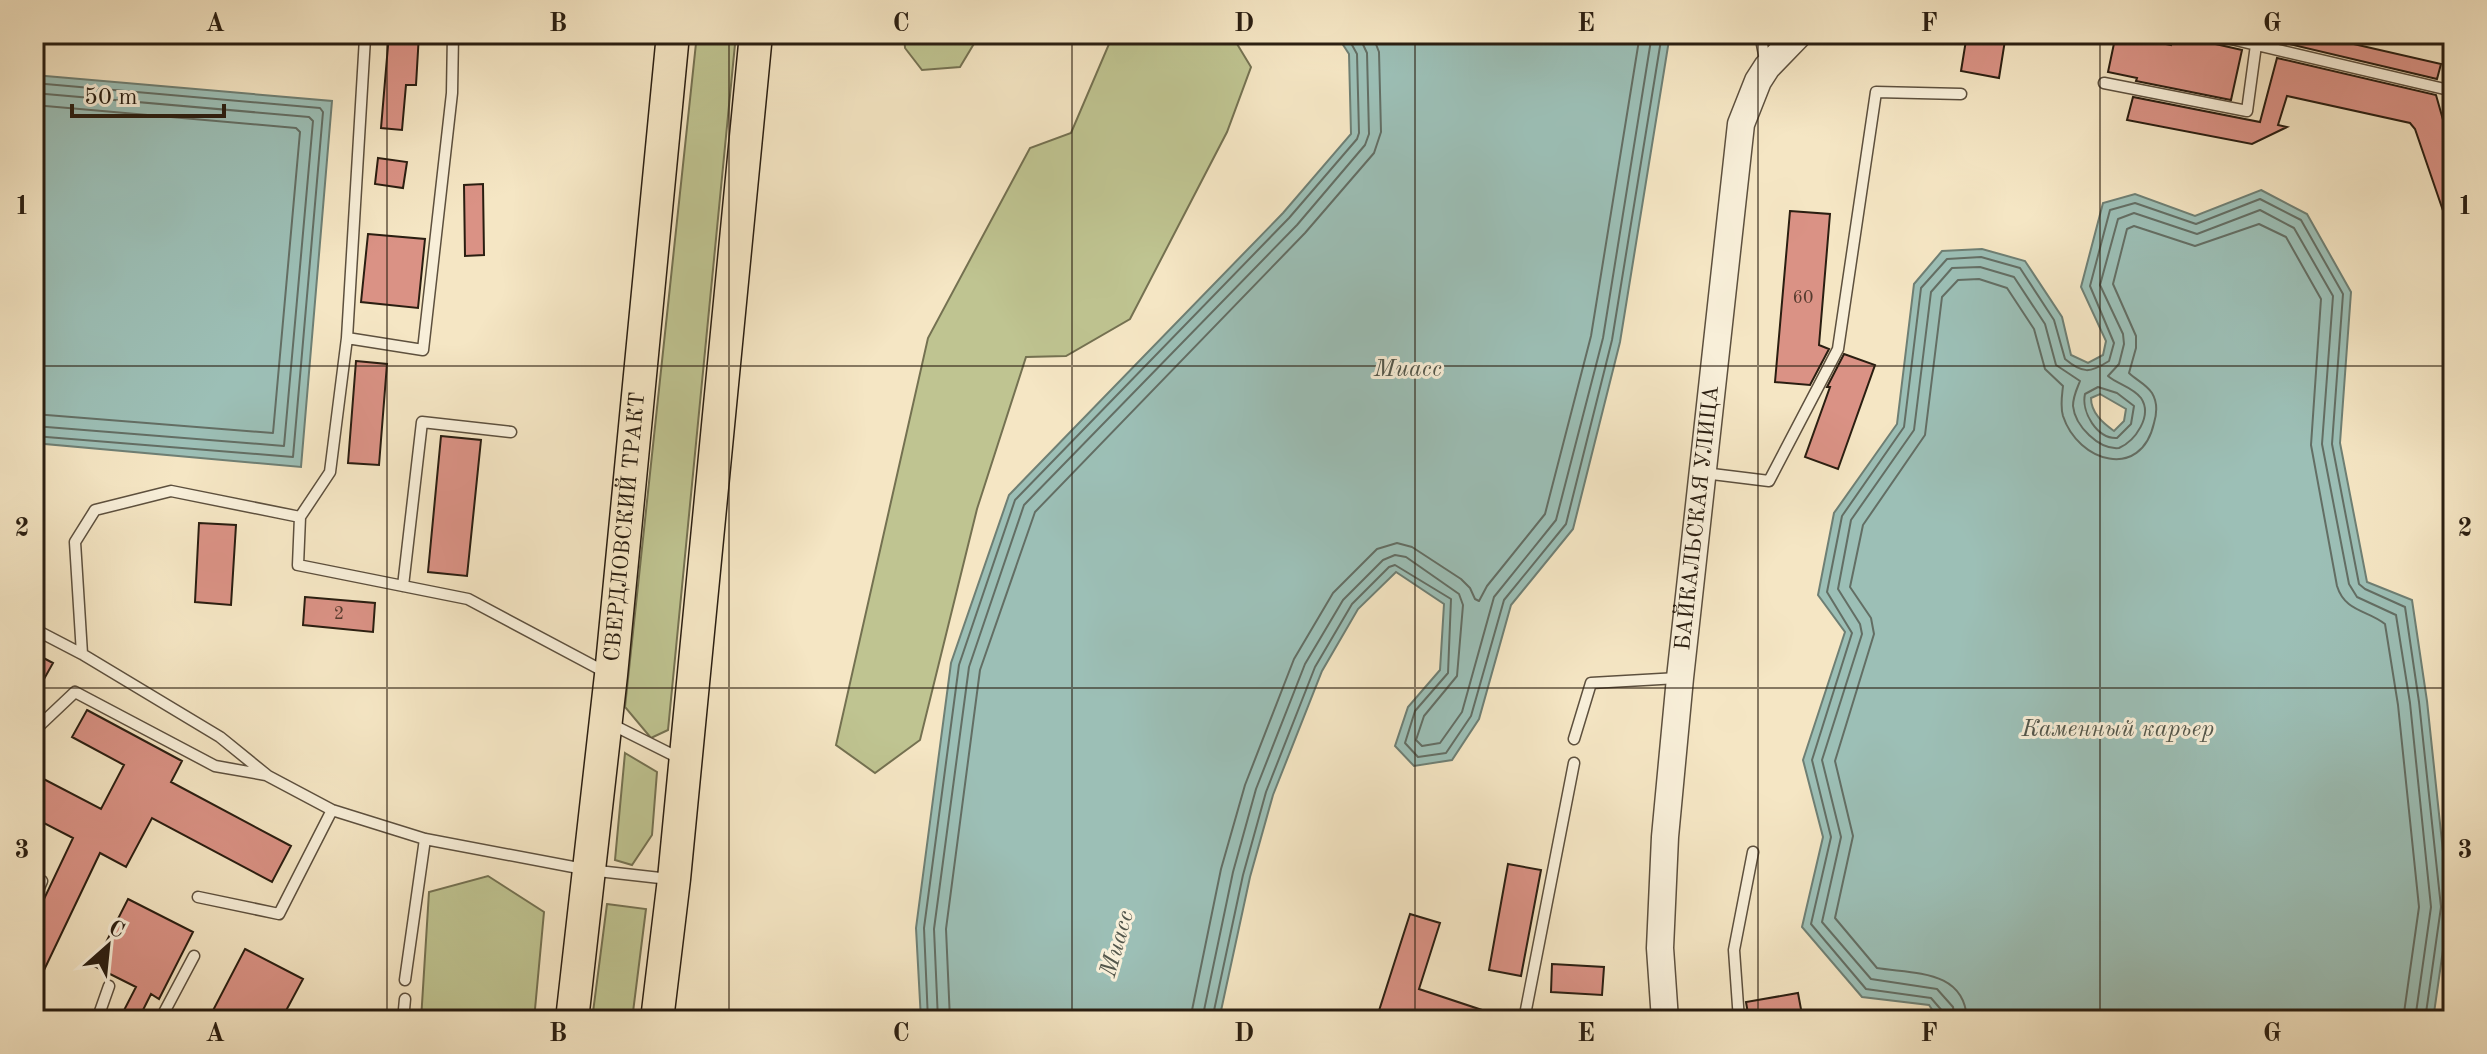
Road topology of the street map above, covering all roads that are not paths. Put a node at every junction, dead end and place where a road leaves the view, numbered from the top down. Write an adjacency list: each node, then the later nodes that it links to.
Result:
1 (369, 34): 13 (lane)
2 (453, 34): 13 (lane)
3 (673, 34): 20 (main road, СВЕРДЛОВСКИЙ ТРАКТ)
4 (756, 34): 25 (main road)
5 (1760, 34): 9 (lane)
6 (1799, 34): 9 (street, БАЙКАЛЬСКАЯ УЛИЦА)
7 (2210, 34): 8 (lane)
8 (2256, 45): 10 (lane); 11 (lane)
9 (1767, 67): 15 (street, БАЙКАЛЬСКАЯ УЛИЦА)
10 (2104, 83)
11 (2453, 91)
12 (1961, 94): 15 (lane)
13 (347, 338): 16 (lane)
14 (511, 432): 17 (lane)
15 (1704, 473): 21 (street, БАЙКАЛЬСКАЯ УЛИЦА)
16 (300, 517): 17 (lane); 19 (lane)
17 (403, 586): 20 (lane)
18 (34, 629): 19 (lane)
19 (82, 654): 27 (lane)
20 (611, 675): 22 (main road, СВЕРДЛОВСКИЙ ТРАКТ)
21 (1680, 678): 24 (lane); 46 (street, БАЙКАЛЬСКАЯ УЛИЦА)
22 (605, 722): 25 (lane); 31 (main road, СВЕРДЛОВСКИЙ ТРАКТ)
23 (34, 724): 27 (lane)
24 (1574, 739)
25 (686, 761): 32 (main road)
26 (1574, 763): 40 (lane)
27 (268, 776): 28 (lane)
28 (332, 810): 29 (lane); 34 (lane)
29 (425, 839): 31 (lane); 37 (lane)
30 (1753, 852): 47 (lane)
31 (589, 870): 32 (lane); 44 (main road, СВЕРДЛОВСКИЙ ТРАКТ)
32 (674, 879): 45 (main road)
33 (42, 881): 35 (lane)
34 (198, 897)
35 (34, 899)
36 (194, 956): 42 (lane)
37 (405, 980)
38 (109, 986): 41 (lane)
39 (405, 999): 43 (lane)
40 (1528, 1019)
41 (97, 1020)
42 (160, 1020)
43 (403, 1020)
44 (572, 1020)
45 (657, 1020)
46 (1665, 1020)
47 (1739, 1020)

